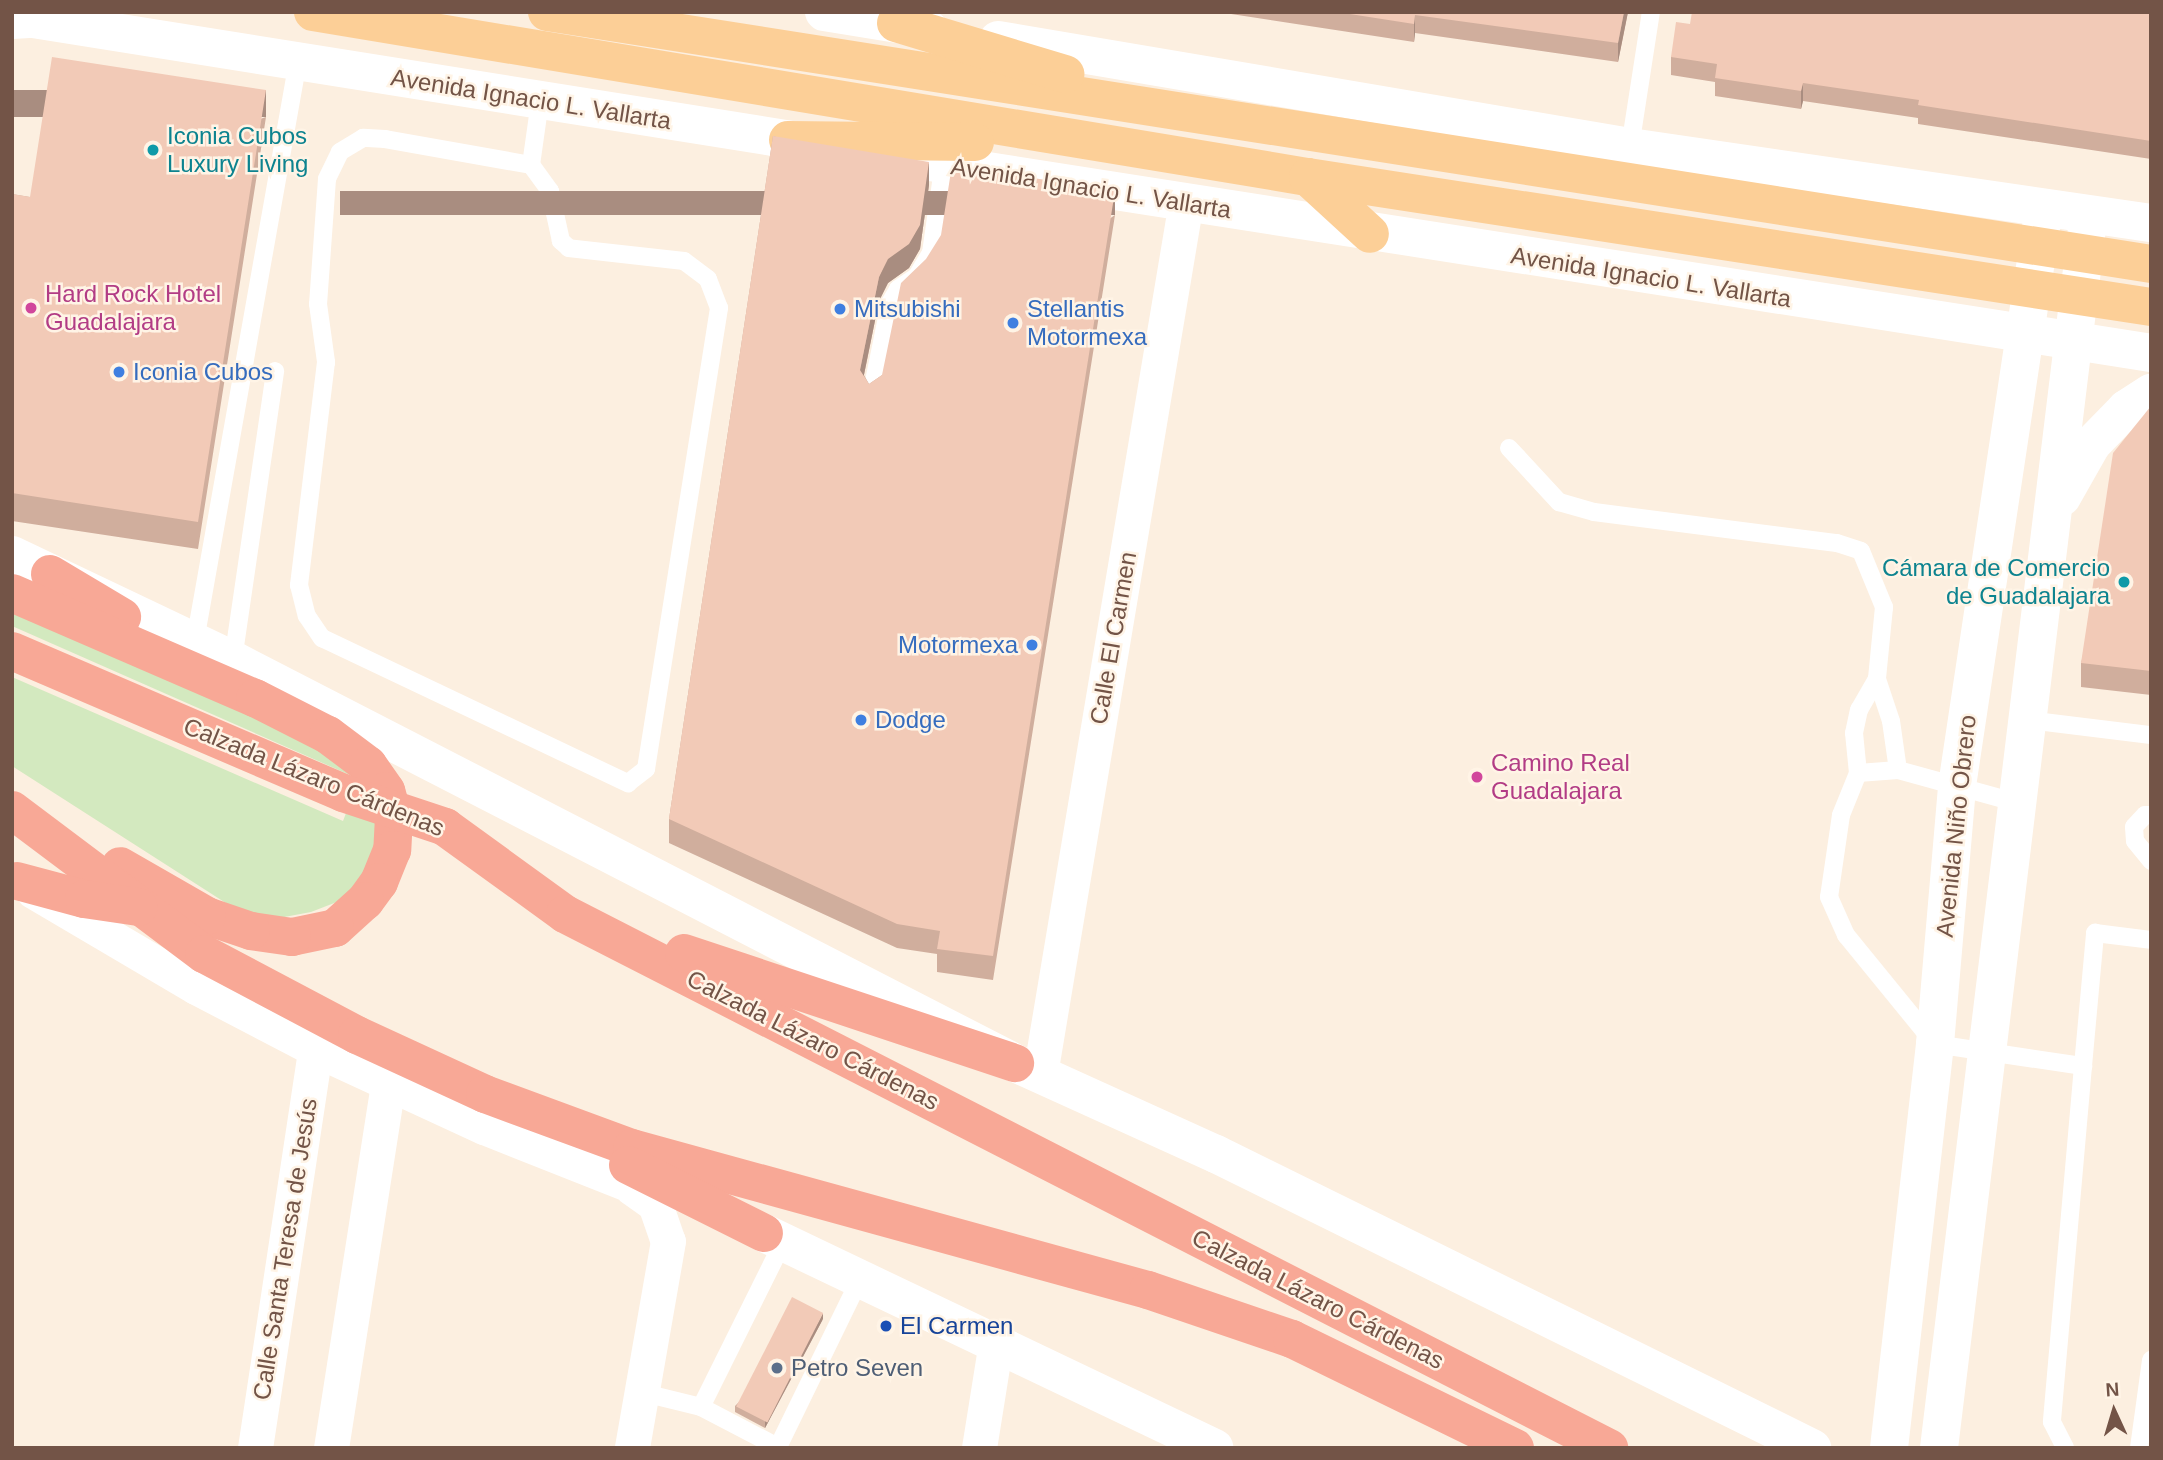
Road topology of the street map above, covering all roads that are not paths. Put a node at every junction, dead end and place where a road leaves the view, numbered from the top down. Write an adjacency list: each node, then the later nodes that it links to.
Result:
1 (313, 12): 11 (main road, Avenida Ignacio L. Vallarta)
2 (547, 12): 9 (main road)
3 (824, 12): 6 (main road)
4 (1651, 12): 12 (lane)
5 (22, 20): 7 (main road, Avenida Ignacio L. Vallarta)
6 (896, 23): 9 (main road); 12 (main road)
7 (298, 61): 8 (main road, Avenida Ignacio L. Vallarta); 38 (lane)
8 (540, 101): 10 (main road, Avenida Ignacio L. Vallarta); 13 (lane)
9 (1208, 116): 21 (main road)
10 (788, 139): 11 (main road); 14 (main road, Avenida Ignacio L. Vallarta)
11 (1100, 144): 15 (main road, Avenida Ignacio L. Vallarta)
12 (1629, 147): 17 (main road)
13 (531, 165): 13 (lane)
14 (950, 165): 16 (main road, Avenida Ignacio L. Vallarta); 32 (lane)
15 (1308, 177): 20 (main road); 24 (main road, Avenida Ignacio L. Vallarta)
16 (1186, 202): 20 (main road, Avenida Ignacio L. Vallarta); 61 (street, Calle El Carmen)
17 (2044, 207): 18 (main road); 21 (main road, Avenida Niño Obrero)
18 (2089, 214): 19 (main road); 22 (main road)
19 (2151, 223)
20 (1370, 234): 27 (main road, Avenida Ignacio L. Vallarta)
21 (2038, 246): 22 (main road); 24 (main road, Avenida Niño Obrero)
22 (2084, 254): 23 (main road); 25 (main road)
23 (2151, 264)
24 (2032, 288): 25 (main road, Avenida Ignacio L. Vallarta); 27 (main road, Avenida Niño Obrero)
25 (2079, 296): 26 (main road, Avenida Ignacio L. Vallarta); 28 (main road)
26 (2151, 307)
27 (2025, 333): 28 (main road, Avenida Ignacio L. Vallarta); 47 (main road, Avenida Niño Obrero)
28 (2074, 341): 29 (main road, Avenida Ignacio L. Vallarta); 34 (main road)
29 (2151, 353)
30 (275, 371): 40 (lane)
31 (2151, 393): 34 (main road)
32 (871, 396)
33 (1509, 448): 41 (lane)
34 (2053, 514): 43 (main road)
35 (12, 555): 36 (main road)
36 (50, 574): 38 (main road); 42 (highway)
37 (12, 593): 42 (highway)
38 (195, 641): 40 (main road)
39 (12, 651): 55 (highway, Calzada Lázaro Cárdenas)
40 (233, 660): 61 (main road)
41 (1877, 680): 45 (lane); 46 (lane)
42 (255, 698): 49 (highway)
43 (2028, 720): 44 (lane); 48 (main road)
44 (2151, 735)
45 (1898, 770): 46 (lane); 47 (lane)
46 (1858, 773): 57 (lane)
47 (1957, 786): 48 (lane); 57 (main road, Avenida Niño Obrero)
48 (2018, 803): 59 (main road)
49 (12, 804)
50 (12, 810): 54 (highway, Calzada Lázaro Cárdenas)
51 (2151, 816): 52 (lane)
52 (2151, 861)
53 (15, 879): 54 (highway); 58 (street)
54 (141, 908): 63 (highway, Calzada Lázaro Cárdenas)
55 (565, 914): 61 (highway); 78 (highway, Calzada Lázaro Cárdenas)
56 (2151, 940): 60 (lane)
57 (1935, 1044): 59 (lane); 79 (main road, Avenida Niño Obrero)
58 (315, 1049): 62 (street); 72 (street, Calle Santa Teresa de Jesús)
59 (1988, 1050): 60 (lane); 80 (main road)
60 (2083, 1066): 81 (lane)
61 (1027, 1069): 71 (main road)
62 (388, 1082): 64 (street); 73 (street)
63 (485, 1094): 65 (highway); 77 (highway, Calzada Lázaro Cárdenas)
64 (626, 1184): 65 (street); 69 (street)
65 (774, 1237): 66 (main road); 70 (lane)
66 (861, 1278): 67 (main road); 70 (lane)
67 (996, 1342): 75 (street); 76 (main road)
68 (2151, 1360): 82 (lane)
69 (640, 1392): 70 (lane); 74 (street)
70 (701, 1407)
71 (1798, 1444)
72 (255, 1448)
73 (331, 1448)
74 (632, 1448)
75 (979, 1448)
76 (1214, 1448)
77 (1515, 1448)
78 (1609, 1448)
79 (1889, 1448)
80 (1940, 1448)
81 (2065, 1448)
82 (2139, 1448)

